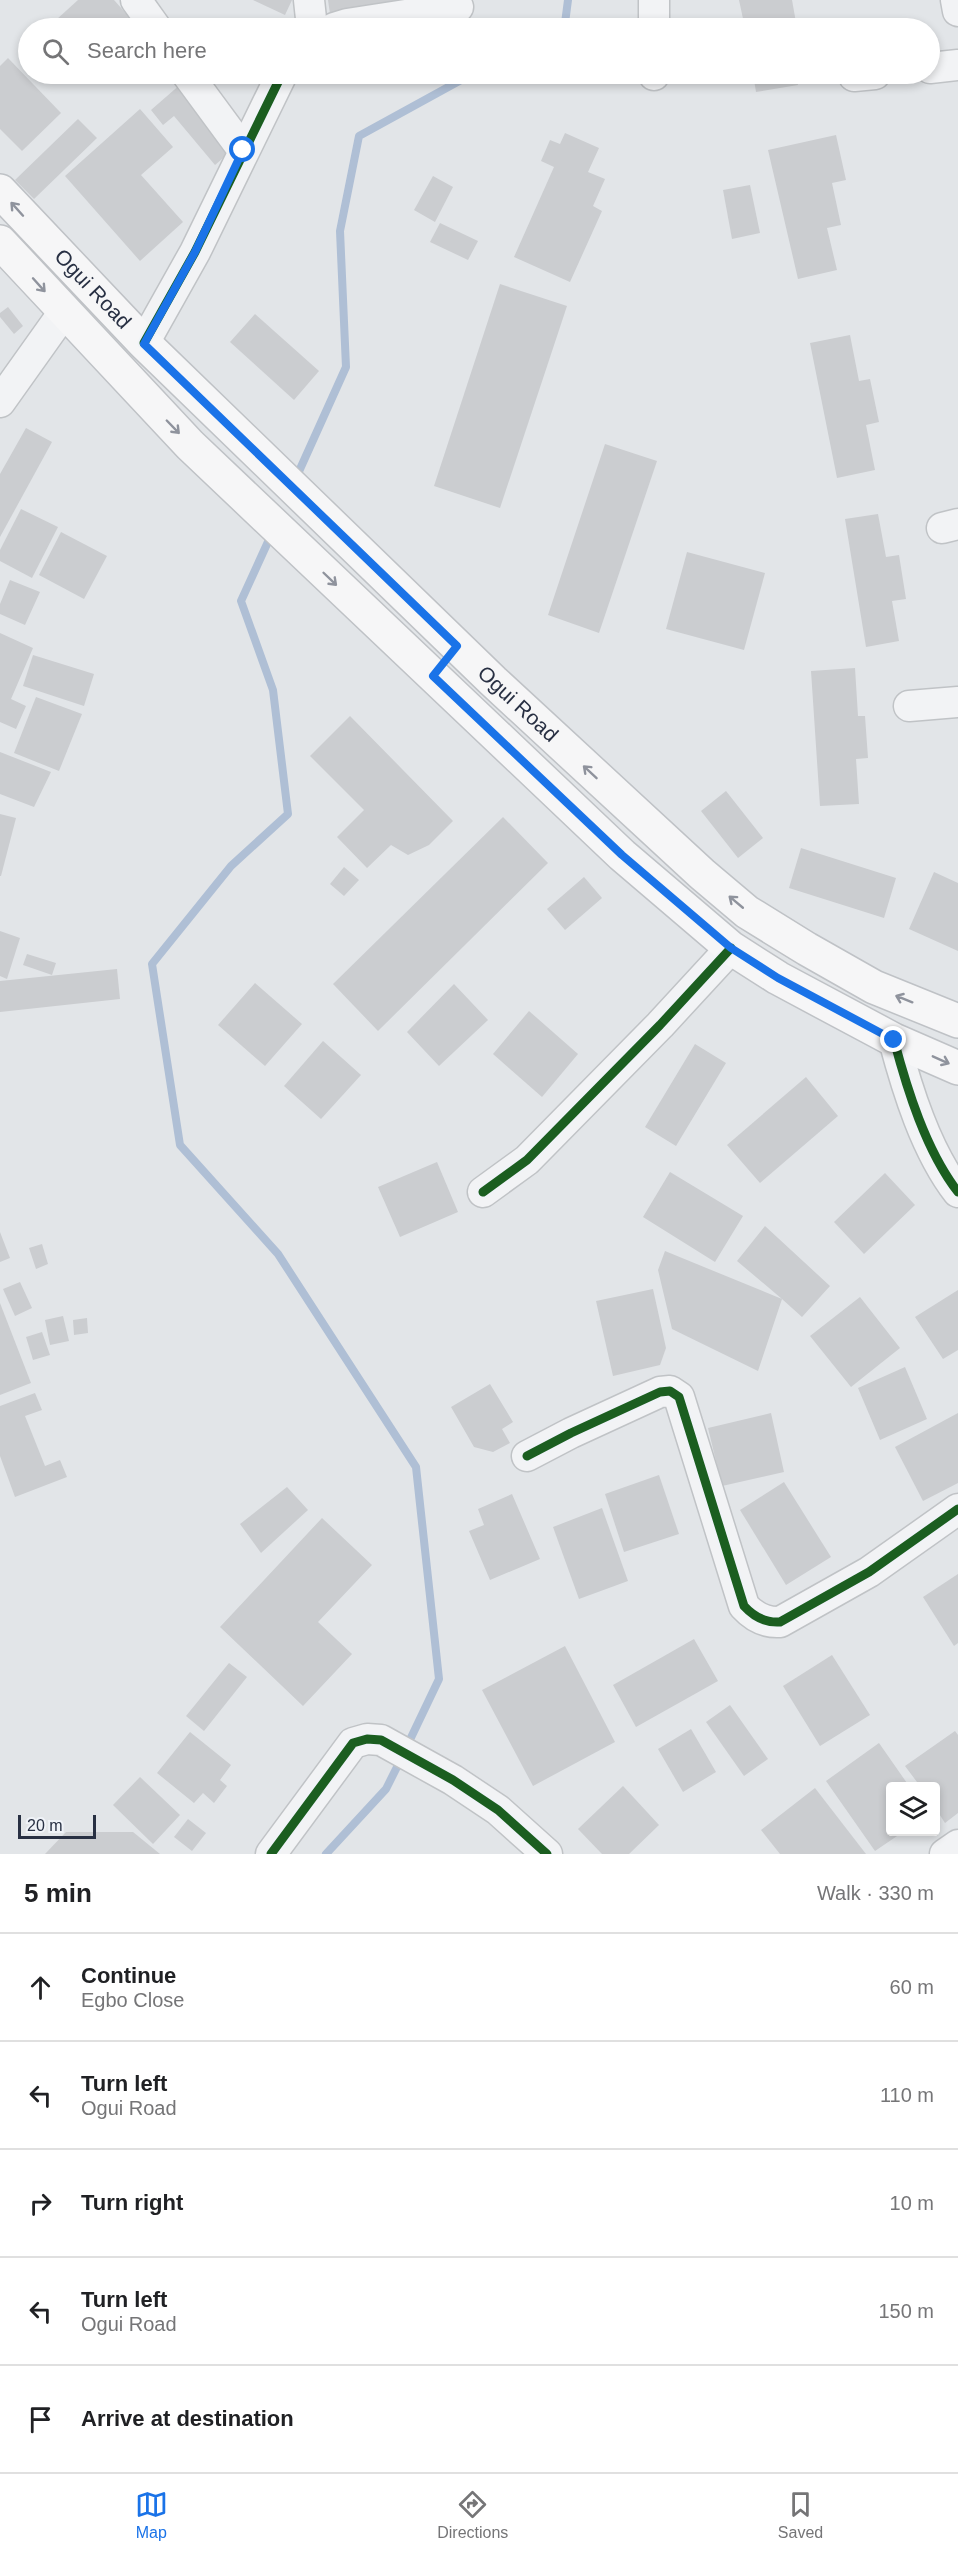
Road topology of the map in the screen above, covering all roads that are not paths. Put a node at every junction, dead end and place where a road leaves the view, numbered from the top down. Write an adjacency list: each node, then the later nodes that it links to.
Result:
1 (136, 0): 7 (street)
2 (309, 0): 8 (street)
3 (654, 0): 10 (street)
4 (956, 0): 6 (street)
5 (458, 7): 9 (street)
6 (958, 11)
7 (149, 18)
8 (311, 18)
9 (386, 18)
10 (654, 18)
11 (958, 64): 12 (street)
12 (940, 67)
13 (194, 84): 15 (street)
14 (277, 84): 15 (street)
15 (243, 150): 20 (street)
16 (0, 191): 17 (main road, Ogui Road, one-way to 16)
17 (40, 236): 18 (main road); 20 (main road, Ogui Road)
18 (8, 250): 19 (main road, Ogui Road, one-way to 19)
19 (64, 312): 21 (street); 23 (main road, Ogui Road, one-way to 23)
20 (144, 344): 22 (main road, Ogui Road)
21 (0, 402)
22 (457, 646): 23 (main road); 26 (main road, Ogui Road, one-way to 22)
23 (433, 676): 27 (main road, Ogui Road)
24 (958, 702): 25 (street)
25 (909, 706)
26 (648, 825): 27 (main road); 29 (main road, Ogui Road, one-way to 26)
27 (622, 855): 28 (main road, Ogui Road)
28 (731, 948): 30 (main road, Ogui Road); 32 (street)
29 (958, 1021)
30 (894, 1040): 31 (main road, Ogui Road, one-way to 31); 33 (street)
31 (958, 1068)
32 (483, 1192)
33 (958, 1192)
34 (527, 1456): 35 (street)
35 (958, 1509)
36 (958, 1845): 39 (street)
37 (271, 1854): 38 (street)
38 (547, 1854)
39 (945, 1854)

